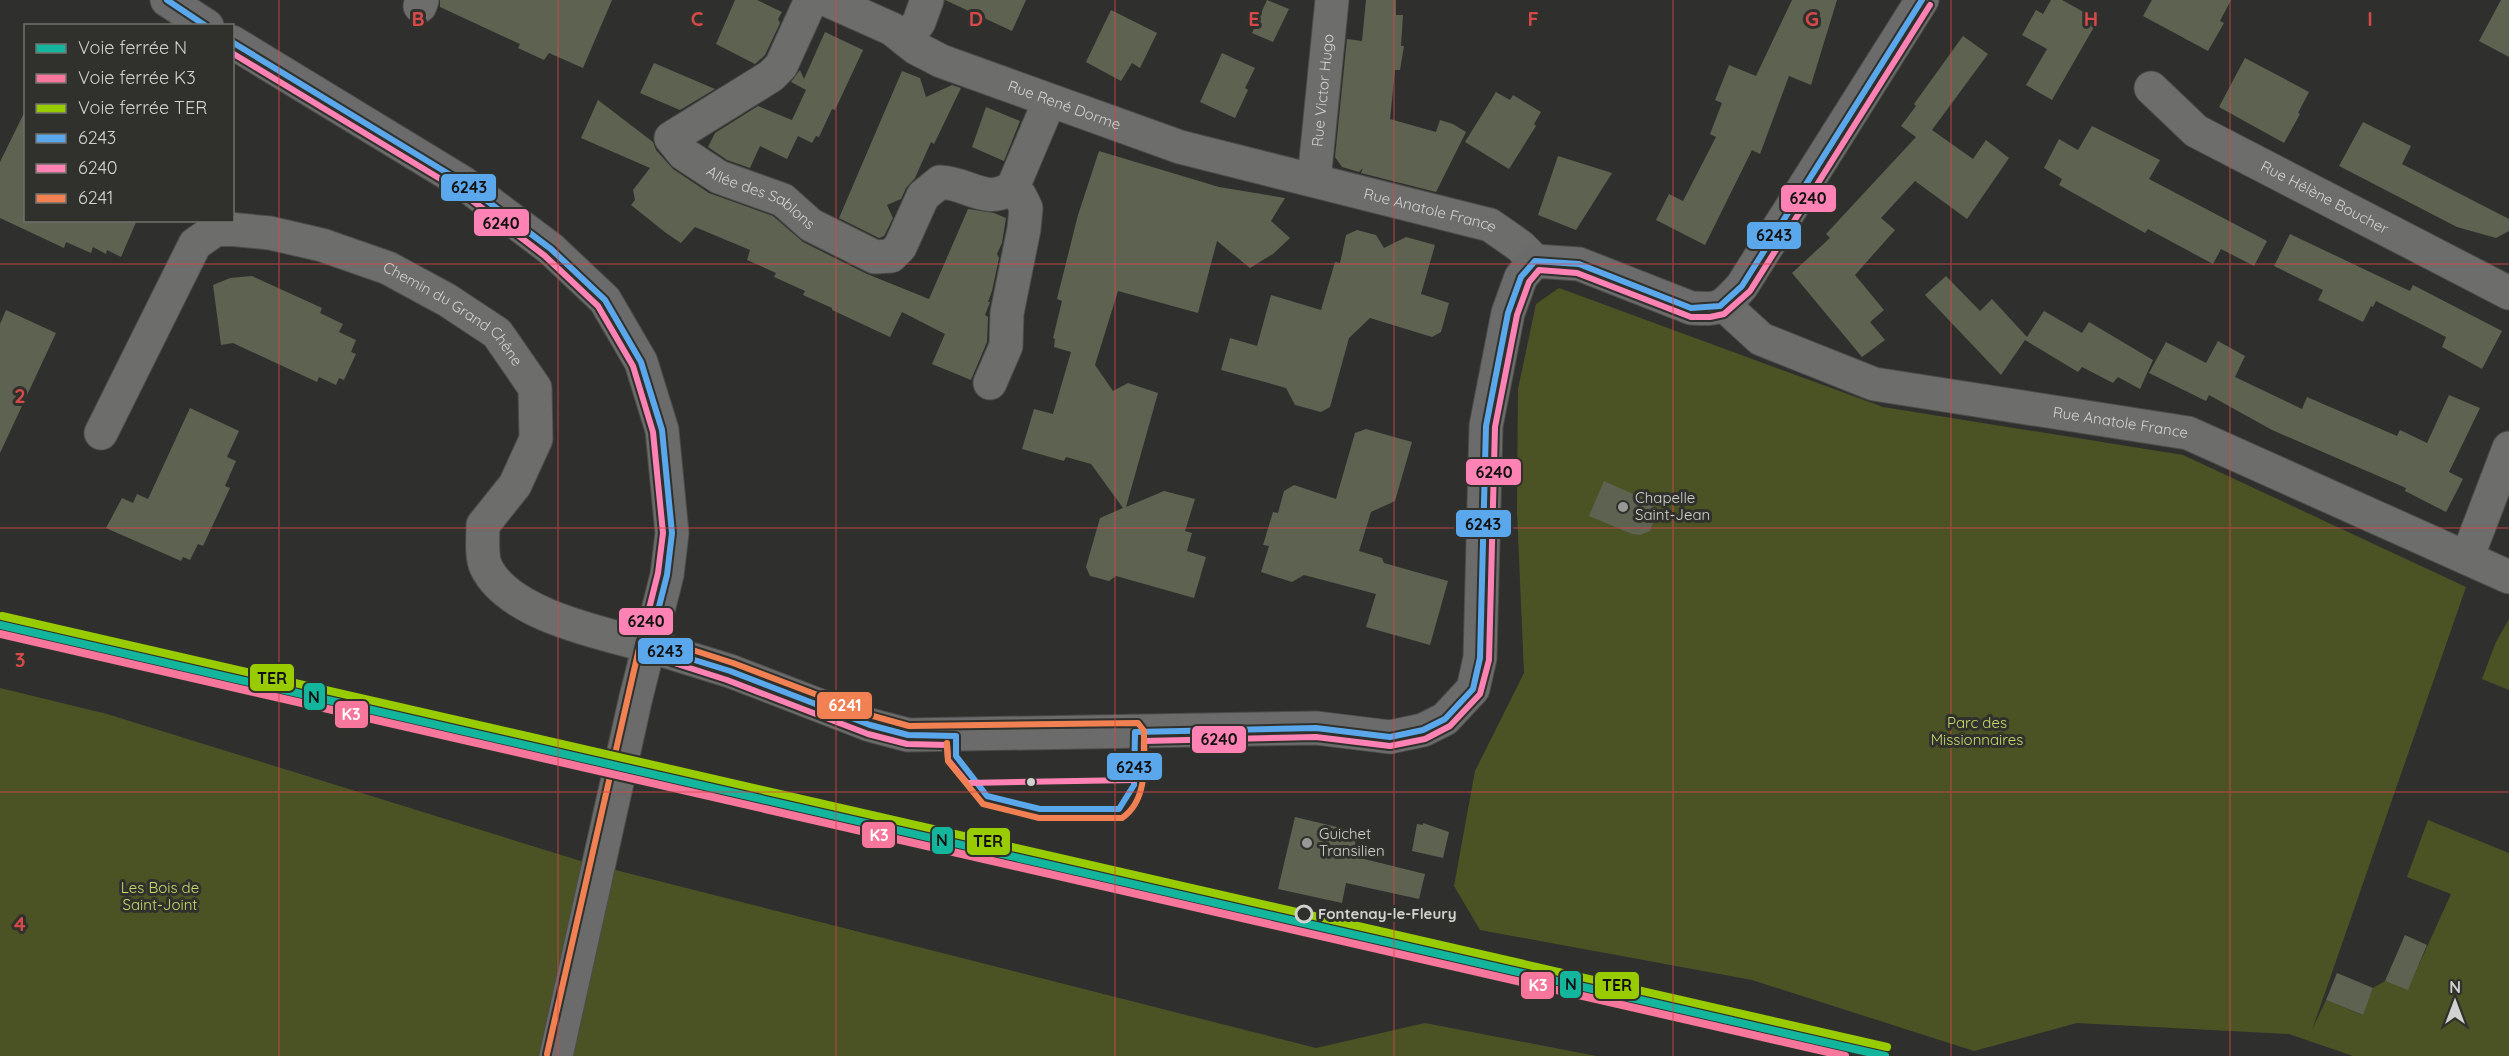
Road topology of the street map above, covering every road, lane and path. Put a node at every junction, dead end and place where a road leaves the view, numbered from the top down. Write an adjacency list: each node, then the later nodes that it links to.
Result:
1 (167, 0): 7 (street)
2 (811, 0): 13 (street, Allée des Sablons)
3 (827, 0): 8 (street, Rue René Dorme)
4 (927, 0): 8 (street)
5 (1332, 0): 12 (street, Rue Victor Hugo)
6 (1922, 0): 16 (street)
7 (204, 24)
8 (906, 40): 11 (street, Rue René Dorme)
9 (234, 43): 22 (street)
10 (2151, 88): 15 (street, Rue Hélène Boucher)
11 (1049, 102): 12 (street, Rue René Dorme); 13 (street)
12 (1314, 180): 14 (street, Rue Anatole France)
13 (1013, 187): 17 (street)
14 (1534, 261): 16 (street); 22 (street)
15 (2509, 293)
16 (1725, 306): 20 (street, Rue Anatole France)
17 (990, 383)
18 (101, 433): 22 (street, Chemin du Grand Chêne)
19 (2509, 448): 20 (street)
20 (2467, 558): 21 (street, Rue Anatole France)
21 (2509, 577)
22 (649, 646): 23 (street)
23 (556, 1056)

